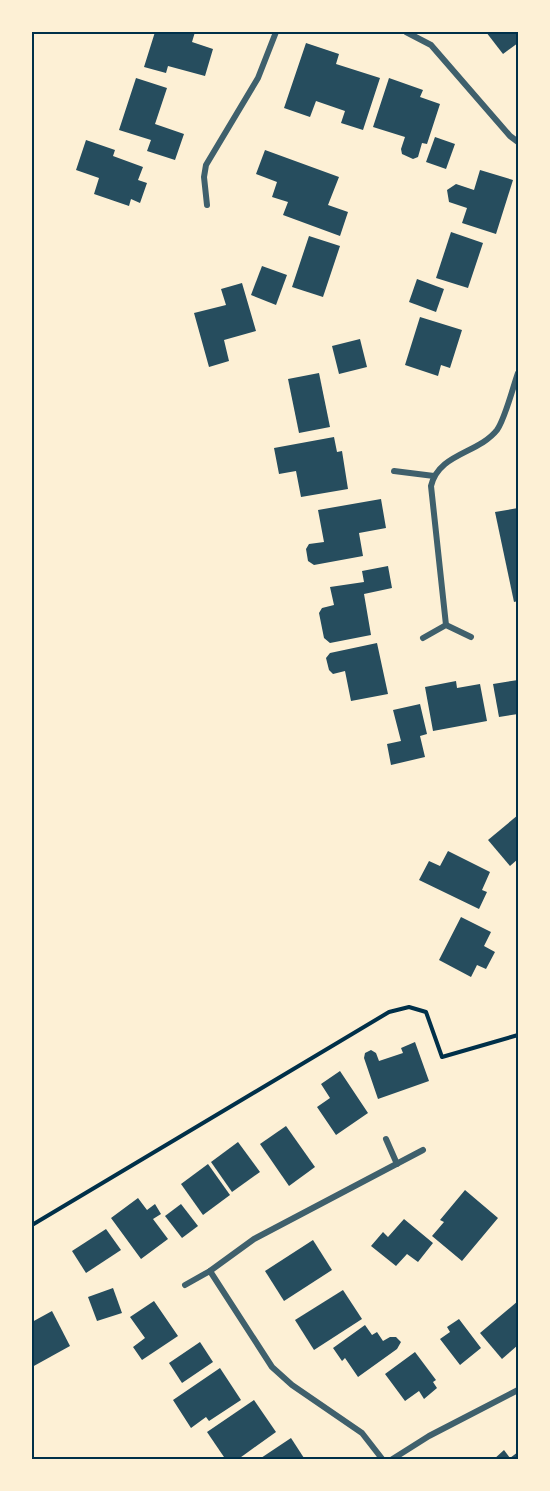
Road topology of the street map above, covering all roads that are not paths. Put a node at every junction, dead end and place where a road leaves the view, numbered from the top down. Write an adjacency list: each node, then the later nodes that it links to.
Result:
1 (276, 32): 4 (street)
2 (406, 32): 3 (street)
3 (519, 142)
4 (207, 205)
5 (519, 373): 7 (street)
6 (394, 471): 7 (street)
7 (434, 476): 8 (street)
8 (447, 625): 9 (street); 10 (street)
9 (471, 637)
10 (423, 638)
11 (386, 1139): 13 (street)
12 (423, 1150): 13 (street)
13 (397, 1164): 14 (street)
14 (210, 1271): 15 (street); 17 (street)
15 (185, 1285)
16 (519, 1390): 18 (street)
17 (383, 1460)
18 (391, 1460)

